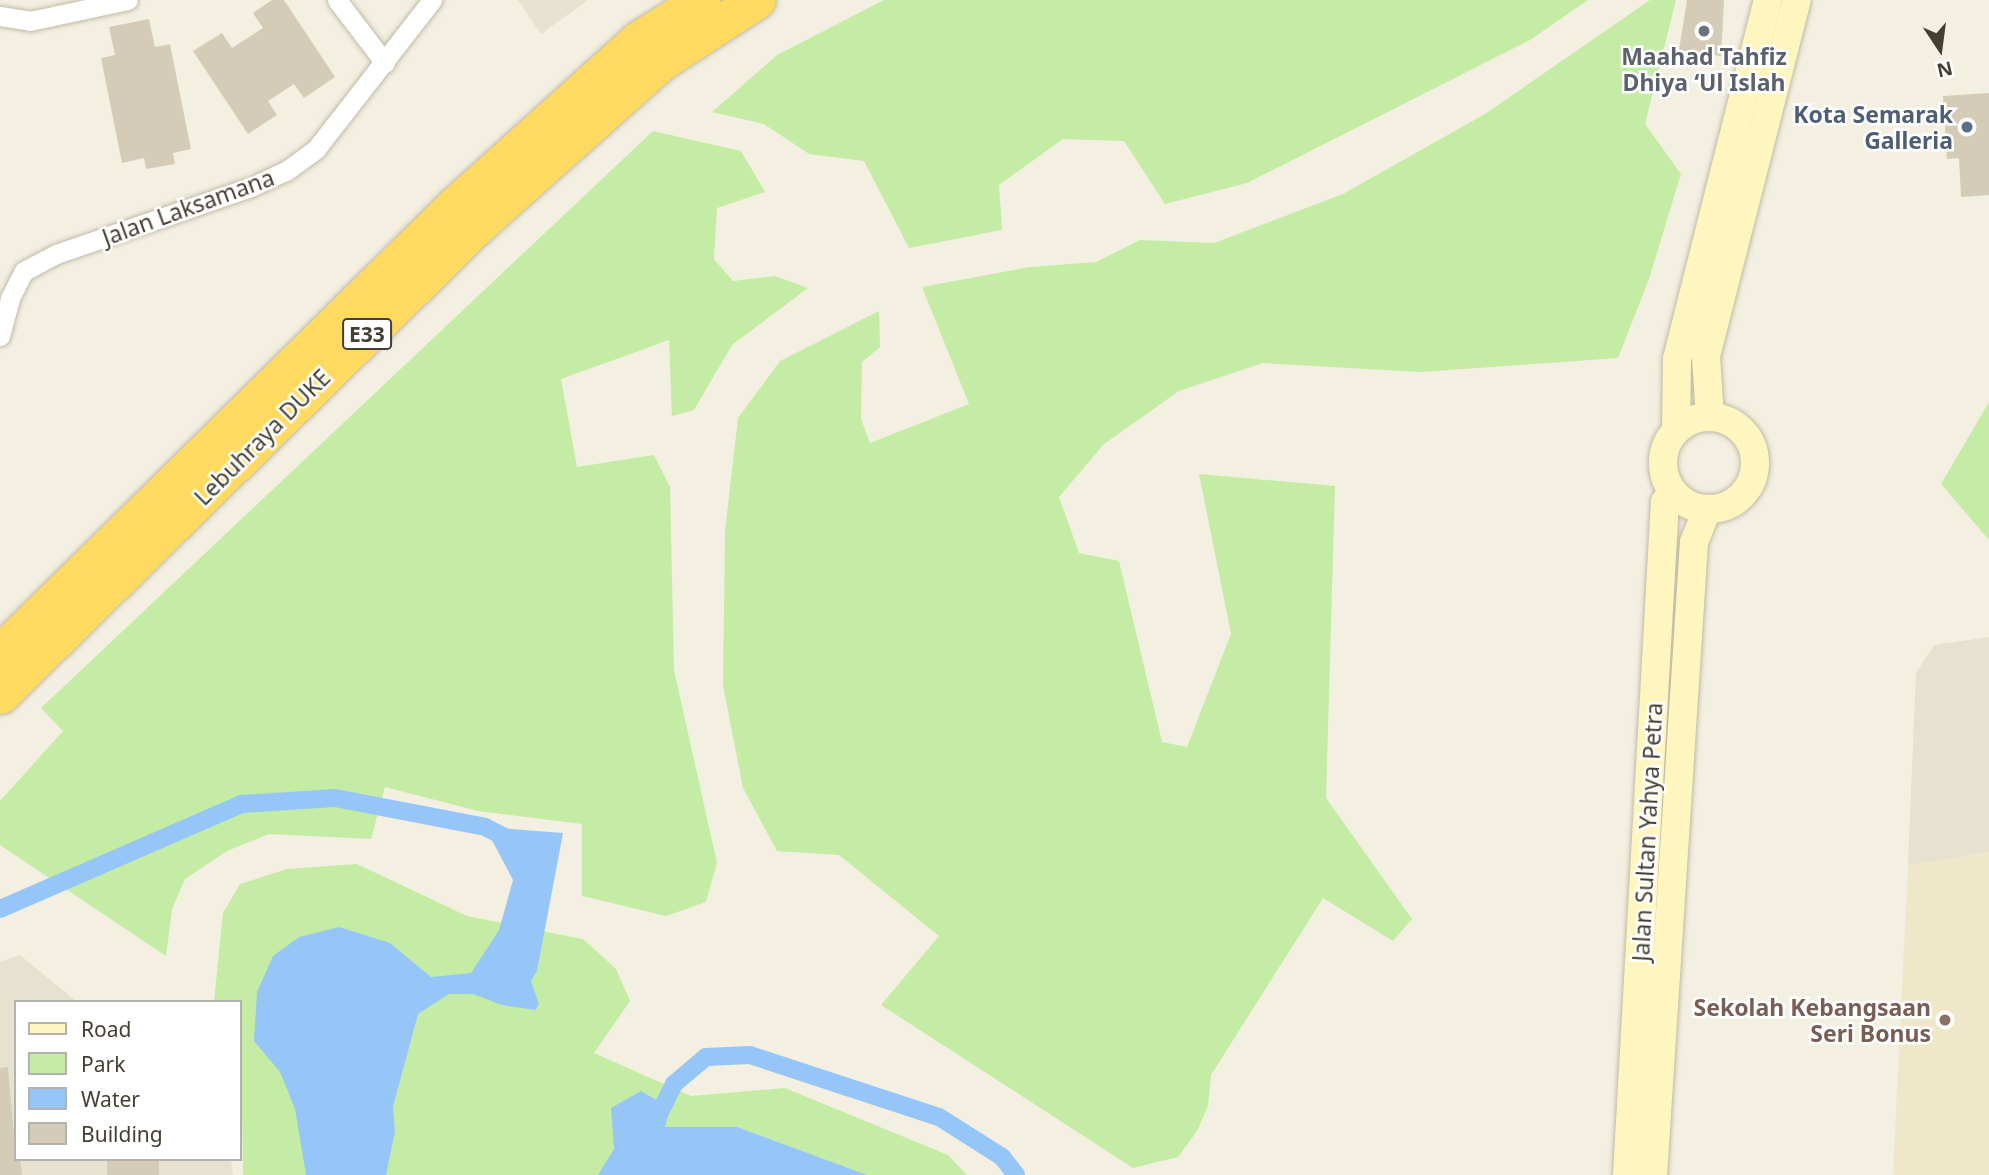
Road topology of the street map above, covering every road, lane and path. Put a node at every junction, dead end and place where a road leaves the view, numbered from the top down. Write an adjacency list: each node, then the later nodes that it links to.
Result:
1 (128, 0): 8 (street)
2 (337, 0): 9 (street)
3 (432, 0): 9 (street, Jalan Laksamana)
4 (702, 0): 15 (highway, Lebuhraya DUKE / E33)
5 (757, 0): 16 (highway, Lebuhraya DUKE / E33)
6 (1768, 0): 12 (main road)
7 (1797, 0): 11 (main road)
8 (0, 16)
9 (386, 63): 10 (street, Jalan Laksamana)
10 (1, 331)
11 (1710, 416): 12 (main road); 14 (main road)
12 (1676, 430): 13 (main road)
13 (1673, 492): 14 (main road); 17 (main road, Jalan Sultan Yahya Petra)
14 (1707, 510): 18 (main road, Jalan Sultan Yahya Petra)
15 (0, 653)
16 (0, 695)
17 (1627, 1175)
18 (1653, 1175)

